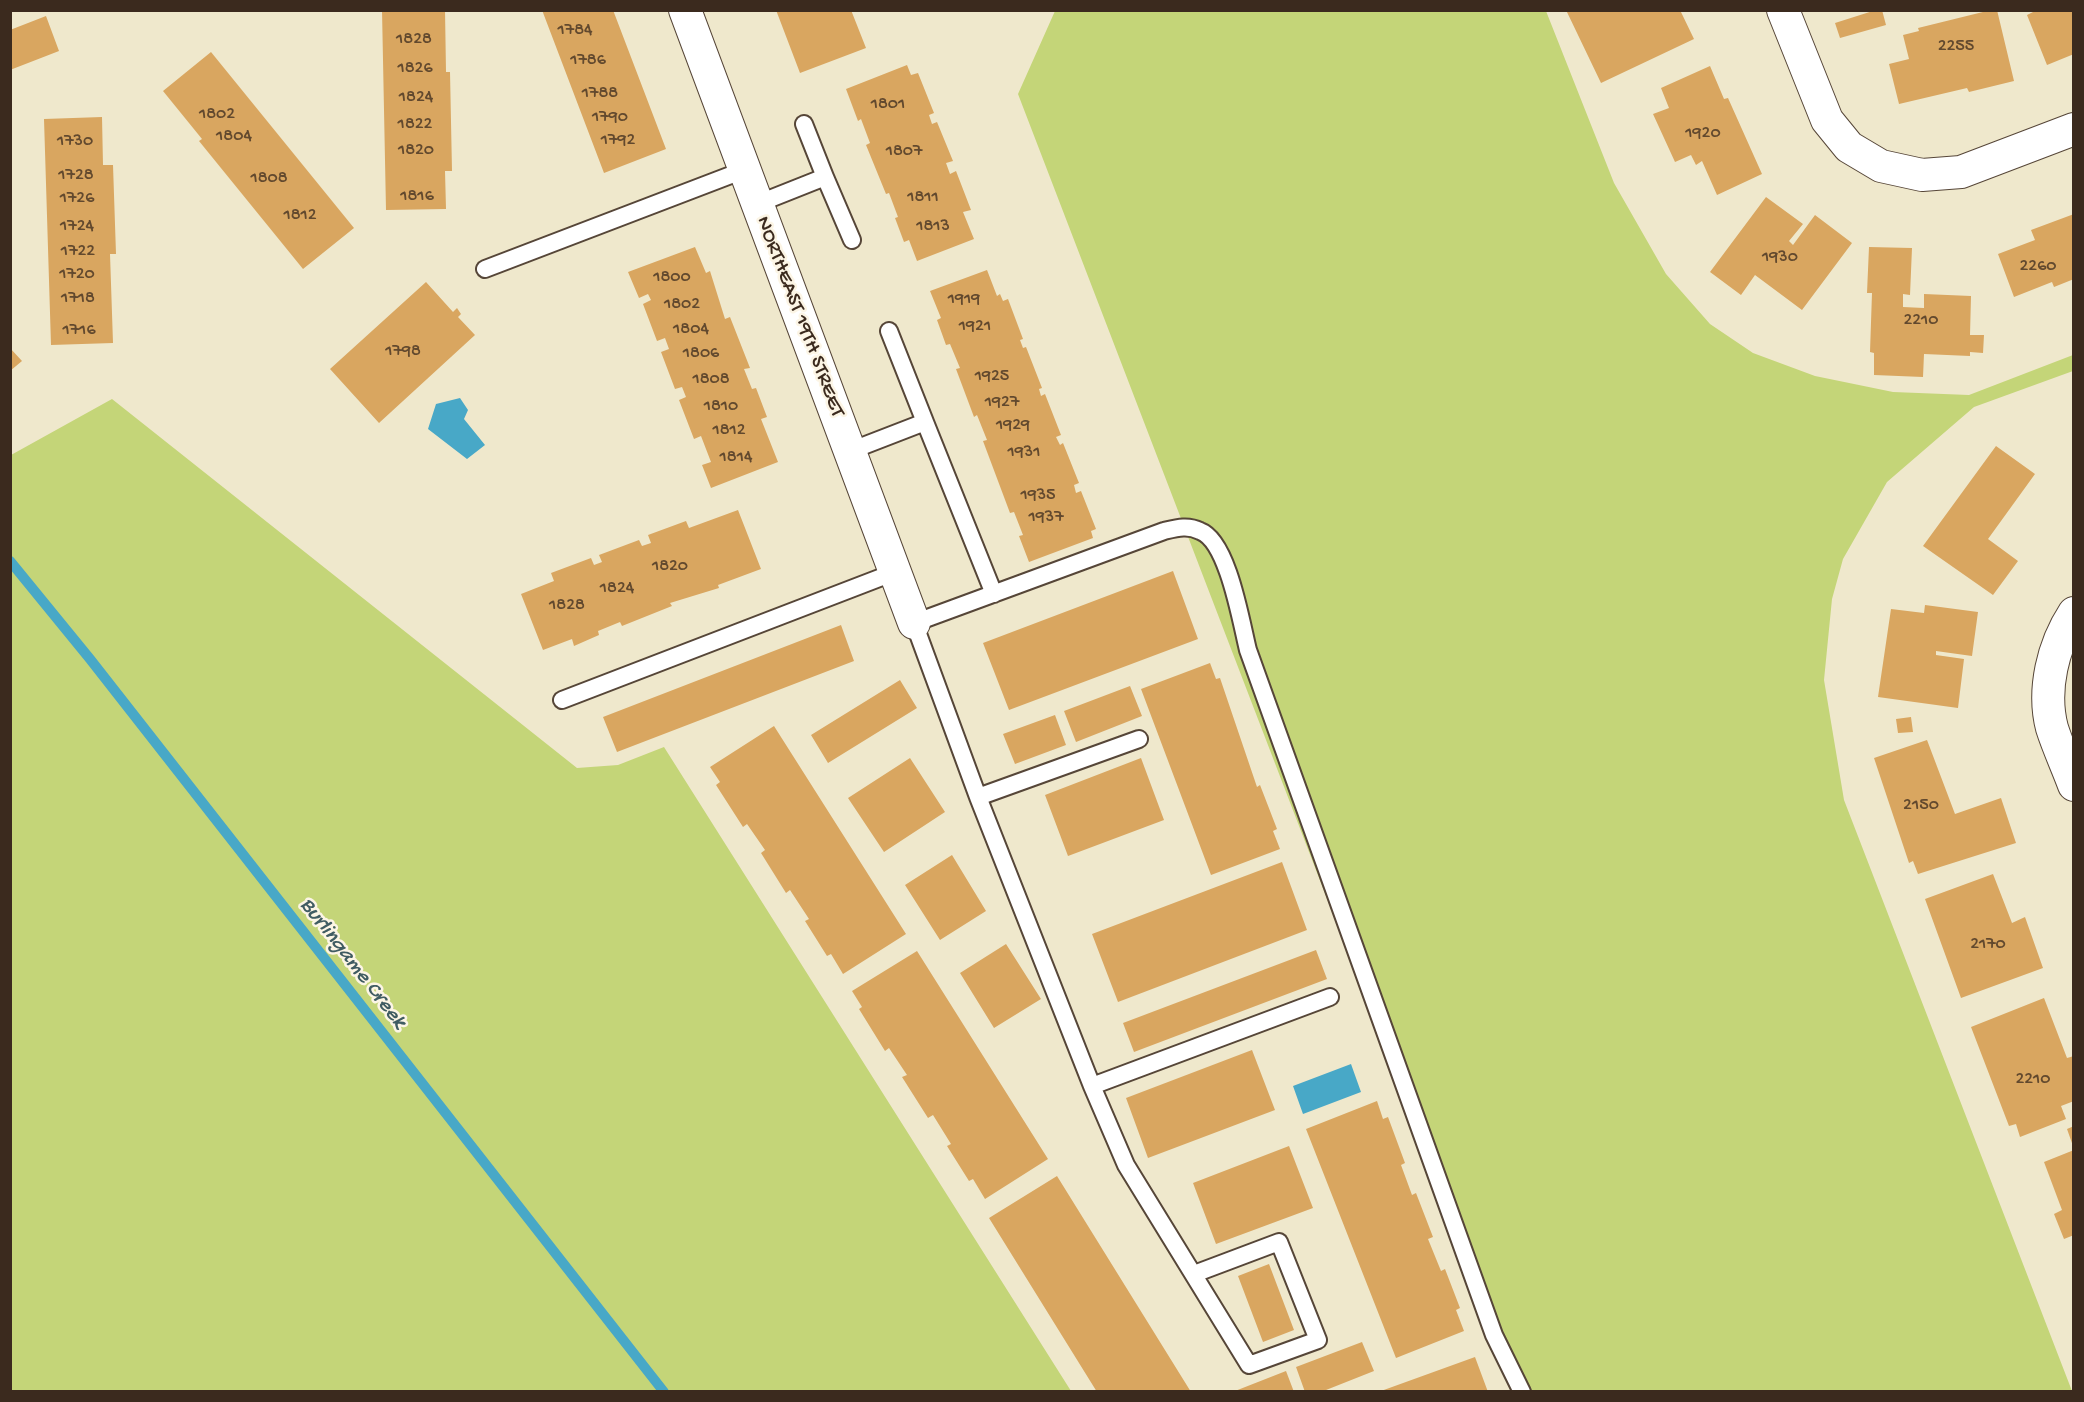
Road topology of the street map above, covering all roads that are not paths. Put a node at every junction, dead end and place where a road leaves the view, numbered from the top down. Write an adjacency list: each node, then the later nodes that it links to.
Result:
1 (685, 10): 5 (street, NORTHEAST 19TH STREET)
2 (1783, 10): 4 (street)
3 (804, 124): 6 (lane)
4 (2073, 129)
5 (744, 170): 7 (street, NORTHEAST 19TH STREET); 9 (lane)
6 (825, 177): 7 (lane); 8 (lane)
7 (757, 204): 12 (street, NORTHEAST 19TH STREET)
8 (852, 240)
9 (485, 270)
10 (889, 332): 11 (lane)
11 (925, 422): 12 (lane); 14 (lane)
12 (850, 451): 13 (street, NORTHEAST 19TH STREET)
13 (895, 572): 16 (street, NORTHEAST 19TH STREET); 17 (lane)
14 (994, 594): 16 (lane); 24 (lane)
15 (2073, 613): 19 (street)
16 (914, 623): 20 (lane)
17 (562, 700)
18 (1139, 739): 20 (lane)
19 (2073, 785)
20 (978, 797): 22 (lane)
21 (1330, 997): 22 (lane)
22 (1092, 1086): 23 (lane)
23 (1194, 1274): 23 (lane)
24 (1522, 1392)

